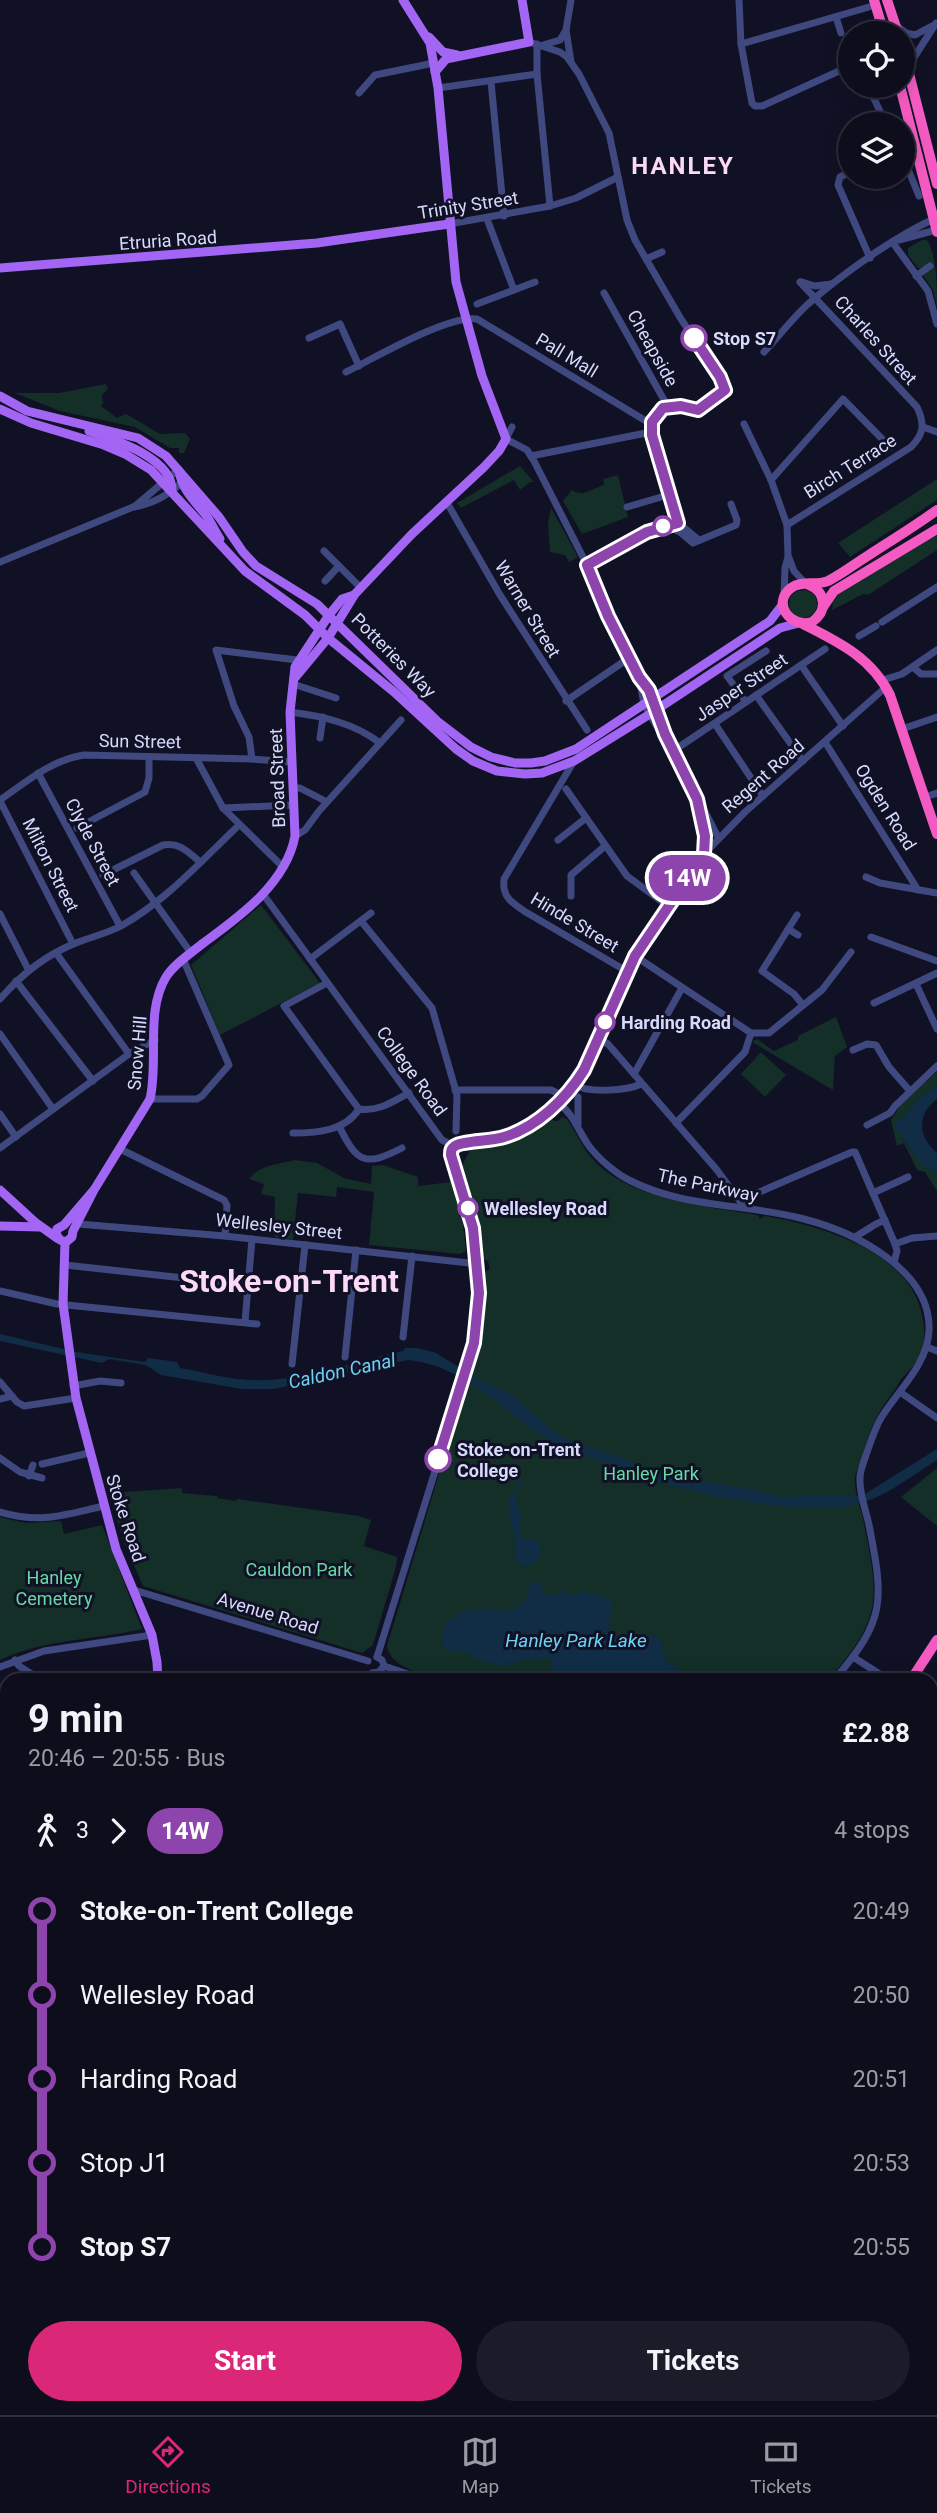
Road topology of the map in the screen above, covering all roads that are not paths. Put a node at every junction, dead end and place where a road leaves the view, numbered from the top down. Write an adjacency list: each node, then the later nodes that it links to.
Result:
1 (403, 0): 13 (main road)
2 (522, 0): 15 (main road)
3 (571, 0): 12 (street)
4 (738, 0): 16 (street)
5 (887, 0): 9 (highway)
6 (871, 3): 7 (street); 8 (highway)
7 (836, 17): 10 (street); 16 (street)
8 (879, 21)
9 (894, 21)
10 (838, 23)
11 (937, 23): 14 (street); 18 (street)
12 (566, 30): 15 (street); 19 (street)
13 (425, 33): 17 (main road); 20 (main road)
14 (915, 35)
15 (534, 41): 17 (main road); 19 (street); 22 (street)
16 (741, 44): 21 (street)
17 (458, 55): 20 (main road)
18 (915, 56)
19 (571, 62): 28 (street)
20 (435, 67): 24 (main road); 25 (street)
21 (838, 71)
22 (537, 74): 23 (street); 33 (street)
23 (491, 82): 24 (street); 34 (street)
24 (438, 88): 36 (main road)
25 (359, 93)
26 (915, 97): 29 (highway)
27 (903, 98): 37 (highway)
28 (618, 177): 33 (street, Trinity Street); 42 (street)
29 (937, 184)
30 (915, 186): 32 (street)
31 (840, 189): 41 (street)
32 (919, 196)
33 (550, 206): 34 (street, Trinity Street)
34 (504, 216): 35 (street, Trinity Street)
35 (487, 219): 36 (street, Trinity Street); 48 (street)
36 (449, 225): 39 (main road, Trinity Street); 52 (main road)
37 (936, 226): 38 (street)
38 (894, 242): 41 (street); 45 (street)
39 (317, 243): 44 (main road, Etruria Road)
40 (662, 252): 42 (street)
41 (870, 258): 47 (street)
42 (646, 259): 59 (street)
43 (930, 266): 45 (street)
44 (0, 270)
45 (916, 276): 53 (street)
46 (535, 282): 48 (street)
47 (832, 284): 50 (street); 50 (street, Charles Street)
48 (514, 290): 51 (street)
49 (604, 293): 59 (street, Cheapside)
50 (817, 297): 55 (street); 65 (street, Charles Street)
51 (477, 304)
52 (466, 319): 56 (street); 64 (street, Pall Mall); 67 (main road)
53 (937, 324)
54 (309, 338): 56 (street)
55 (764, 352)
56 (359, 366): 57 (street)
57 (346, 372)
58 (0, 396): 61 (main road, Potteries Way)
59 (668, 407): 64 (street)
60 (0, 409): 71 (main road)
61 (27, 411): 70 (main road, Potteries Way); 71 (main road)
62 (744, 424): 73 (street)
63 (512, 426): 67 (street)
64 (650, 428): 69 (street); 75 (street)
65 (923, 428): 66 (street); 82 (street, Birch Terrace)
66 (937, 432)
67 (506, 439): 69 (street); 76 (main road, Broad Street)
68 (890, 447): 73 (street)
69 (531, 456): 90 (street)
70 (179, 469): 71 (street); 72 (main road, Potteries Way)
71 (168, 480): 74 (main road); 78 (street)
72 (184, 480): 74 (street); 86 (main road); 98 (main road, Potteries Way)
73 (771, 480): 82 (street)
74 (172, 491): 78 (street); 86 (main road)
75 (668, 495): 79 (street); 81 (street)
76 (446, 501): 95 (main road, Broad Street); 119 (street, Warner Street)
77 (731, 504): 85 (street)
78 (133, 507): 89 (street)
79 (627, 507)
80 (937, 510): 93 (highway)
81 (678, 523): 83 (street); 85 (street)
82 (787, 524): 88 (street)
83 (667, 526): 85 (street); 90 (street)
84 (937, 530): 97 (highway)
85 (696, 541)
86 (227, 550): 101 (main road)
87 (324, 551): 91 (street)
88 (788, 557): 93 (street); 96 (street)
89 (0, 562)
90 (587, 565): 108 (street)
91 (340, 566): 92 (street); 95 (street)
92 (325, 581)
93 (807, 584): 96 (highway); 97 (highway)
94 (937, 587): 102 (street)
95 (358, 591): 98 (main road, Broad Street); 99 (main road, Broad Street)
96 (783, 602): 100 (highway); 116 (main road, Potteries Way)
97 (823, 609): 100 (highway); 104 (highway)
98 (329, 615): 99 (main road, Potteries Way); 101 (main road, Broad Street)
99 (338, 624): 103 (main road, Broad Street); 120 (main road, Potteries Way)
100 (801, 624): 104 (highway); 123 (main road, Potteries Way)
101 (318, 629): 103 (main road, Potteries Way); 109 (main road, Broad Street)
102 (859, 635)
103 (328, 638): 114 (main road, Broad Street); 138 (main road, Potteries Way)
104 (837, 643): 115 (highway)
105 (825, 649): 110 (street, Jasper Street)
106 (937, 650): 111 (street, Regent Road)
107 (766, 651): 121 (street)
108 (629, 659): 113 (street); 119 (street)
109 (298, 660): 114 (main road, Broad Street); 137 (street)
110 (801, 665): 117 (street, Jasper Street); 128 (street)
111 (914, 667): 112 (street); 115 (street, Regent Road)
112 (937, 674)
113 (639, 677): 116 (street); 120 (street)
114 (294, 681): 118 (street); 122 (main road, Broad Street)
115 (885, 684): 128 (street, Regent Road); 129 (highway)
116 (663, 691): 120 (main road, Potteries Way)
117 (757, 695): 121 (street, Jasper Street); 139 (street)
118 (336, 698)
119 (566, 701): 130 (street, Warner Street)
120 (648, 701): 123 (street)
121 (746, 702): 127 (street, Jasper Street)
122 (290, 712): 124 (street); 140 (main road, Broad Street)
123 (653, 712): 134 (street); 138 (main road, Potteries Way)
124 (323, 716): 131 (street); 133 (street)
125 (937, 716): 129 (street)
126 (401, 720): 133 (street)
127 (715, 724): 134 (street, Jasper Street); 145 (street)
128 (843, 726): 132 (street, Regent Road)
129 (902, 729): 146 (highway)
130 (587, 730)
131 (320, 738)
132 (825, 742): 139 (street, Regent Road); 168 (street, Ogden Road)
133 (380, 743): 149 (street)
134 (673, 751): 147 (street)
135 (149, 757): 136 (street, Sun Street); 141 (street, Sun Street); 154 (street)
136 (195, 758): 137 (street, Sun Street); 151 (street)
137 (252, 759): 140 (street, Sun Street)
138 (574, 761): 191 (street, Hinde Street)
139 (803, 761): 145 (street, Regent Road)
140 (292, 762): 143 (main road, Broad Street)
141 (38, 773): 148 (street, Sun Street); 178 (street, Clyde Street)
142 (575, 785): 152 (street)
143 (293, 788): 149 (street); 150 (main road, Broad Street)
144 (937, 793): 146 (street)
145 (763, 796): 157 (street, Regent Road)
146 (925, 797): 155 (highway)
147 (697, 799): 157 (street); 160 (street)
148 (0, 801): 182 (street, Milton Street)
149 (327, 802): 156 (street)
150 (294, 805): 151 (street); 156 (main road, Broad Street)
151 (223, 808): 153 (street)
152 (586, 818): 158 (street); 159 (street)
153 (239, 825): 161 (street); 162 (street)
154 (77, 828)
155 (937, 834)
156 (295, 836): 162 (main road, Broad Street)
157 (718, 837): 160 (street, Regent Road)
158 (558, 839)
159 (605, 846): 171 (street); 173 (street)
160 (704, 854): 173 (street, Regent Road)
161 (200, 862): 164 (street); 172 (street)
162 (283, 867): 170 (main road, Broad Street)
163 (134, 873): 166 (street)
164 (103, 875)
165 (866, 877): 168 (street)
166 (141, 883): 167 (street); 172 (street)
167 (133, 887)
168 (918, 890): 169 (street)
169 (937, 893)
170 (263, 894): 185 (main road, Broad Street); 188 (street, College Road)
171 (571, 896)
172 (155, 903): 178 (street); 185 (street)
173 (667, 906): 186 (street, Regent Road)
174 (371, 914): 177 (street)
175 (797, 915): 179 (street)
176 (1, 920): 190 (street)
177 (361, 921): 188 (street); 213 (street)
178 (120, 926): 182 (street)
179 (788, 929): 180 (street); 200 (street)
180 (799, 936)
181 (871, 937): 189 (street)
182 (73, 944): 184 (street)
183 (851, 952): 200 (street)
184 (56, 953): 190 (street); 207 (street)
185 (191, 953): 187 (main road, Broad Street)
186 (635, 956): 191 (street, Regent Road); 197 (street)
187 (183, 959): 196 (main road, Broad Street); 218 (street)
188 (310, 959): 194 (street, College Road)
189 (937, 961)
190 (29, 969): 193 (street)
191 (628, 972): 204 (street, Regent Road)
192 (937, 973): 195 (street)
193 (16, 981): 198 (street); 210 (street)
194 (327, 983): 215 (street, College Road); 221 (street)
195 (916, 984): 199 (street); 201 (street)
196 (161, 988): 205 (main road, Snow Hill)
197 (682, 988): 202 (street); 209 (street)
198 (0, 999)
199 (874, 1003)
200 (803, 1005): 202 (street)
201 (937, 1029)
202 (751, 1033): 223 (street)
203 (0, 1034): 220 (street)
204 (598, 1039): 209 (street); 212 (street, Regent Road)
205 (155, 1040): 207 (street); 218 (main road, Snow Hill)
206 (853, 1050): 214 (street)
207 (129, 1054): 210 (street)
208 (937, 1066): 214 (street)
209 (634, 1074): 211 (street)
210 (93, 1081): 220 (street)
211 (641, 1084): 212 (street); 223 (street)
212 (574, 1085): 216 (street, Regent Road)
213 (455, 1090): 216 (street); 227 (street)
214 (910, 1091): 224 (street)
215 (409, 1093): 221 (street); 230 (street, College Road)
216 (564, 1096): 219 (street, Regent Road)
217 (578, 1097): 226 (street)
218 (150, 1099): 233 (main road, Snow Hill)
219 (558, 1103): 226 (street, The Parkway); 230 (street, Regent Road)
220 (53, 1108): 229 (street)
221 (359, 1109): 225 (street)
222 (0, 1114): 229 (street)
223 (676, 1123): 238 (street)
224 (867, 1125)
225 (339, 1126): 228 (street); 232 (street)
226 (578, 1126): 240 (street, The Parkway)
227 (456, 1131)
228 (293, 1133)
229 (16, 1137): 231 (street)
230 (454, 1146): 257 (street)
231 (0, 1147)
232 (402, 1148)
233 (120, 1149): 236 (main road, Snow Hill); 247 (street)
234 (908, 1177): 237 (street)
235 (0, 1190): 239 (main road)
236 (94, 1190): 244 (main road, Snow Hill); 246 (main road, Snow Hill)
237 (873, 1193): 238 (street); 242 (street)
238 (741, 1200): 240 (street)
239 (21, 1209): 241 (main road); 243 (main road)
240 (744, 1209): 249 (street, The Parkway)
241 (32, 1218): 244 (main road); 245 (main road)
242 (885, 1220): 249 (street); 252 (street)
243 (3, 1225): 245 (main road)
244 (62, 1226): 246 (main road); 251 (main road, Stoke Road)
245 (42, 1227): 251 (main road)
246 (75, 1227): 247 (street, Wellesley Street); 251 (main road, Snow Hill)
247 (225, 1236): 250 (street, Wellesley Street)
248 (937, 1236): 252 (street)
249 (855, 1237): 256 (street, The Parkway)
250 (252, 1239): 253 (street, Wellesley Street); 259 (street)
251 (61, 1240): 258 (main road, Stoke Road)
252 (895, 1244): 256 (street)
253 (305, 1245): 254 (street, Wellesley Street); 268 (street)
254 (356, 1250): 255 (street, Wellesley Street); 267 (street)
255 (412, 1256): 257 (street, Wellesley Street); 264 (street)
256 (894, 1262): 265 (street, The Parkway)
257 (478, 1264): 288 (street)
258 (65, 1265): 259 (street); 261 (main road, Stoke Road)
259 (248, 1285): 262 (street)
260 (0, 1291): 261 (street)
261 (63, 1304): 262 (street); 271 (main road, Stoke Road)
262 (245, 1322): 263 (street)
263 (257, 1324)
264 (403, 1337)
265 (927, 1347): 266 (street); 272 (street)
266 (937, 1351)
267 (345, 1357)
268 (292, 1364)
269 (0, 1382): 273 (street)
270 (121, 1383): 271 (street)
271 (73, 1386): 274 (main road, Stoke Road)
272 (900, 1392): 276 (street); 289 (street)
273 (12, 1396): 274 (street); 275 (street)
274 (76, 1398): 277 (main road, Stoke Road)
275 (0, 1399)
276 (937, 1418)
277 (89, 1453): 279 (street); 281 (main road, Stoke Road)
278 (0, 1458): 279 (street)
279 (29, 1476): 280 (street)
280 (42, 1478)
281 (104, 1506): 282 (street); 283 (main road, Stoke Road)
282 (0, 1512)
283 (134, 1590): 284 (street, Avenue Road); 285 (main road, Stoke Road)
284 (158, 1596): 285 (street); 291 (street, Avenue Road)
285 (139, 1602): 286 (main road, Stoke Road)
286 (152, 1635): 290 (street); 295 (main road, Stoke Road)
287 (937, 1640): 301 (highway)
288 (377, 1657): 291 (street); 292 (street)
289 (853, 1657): 299 (street); 300 (street)
290 (16, 1660): 293 (street); 294 (street)
291 (368, 1661): 296 (street)
292 (384, 1666): 297 (street); 298 (street)
293 (0, 1667)
294 (30, 1673)
295 (158, 1673)
296 (370, 1673)
297 (377, 1673)
298 (405, 1673)
299 (840, 1673)
300 (878, 1673)
301 (916, 1673)

